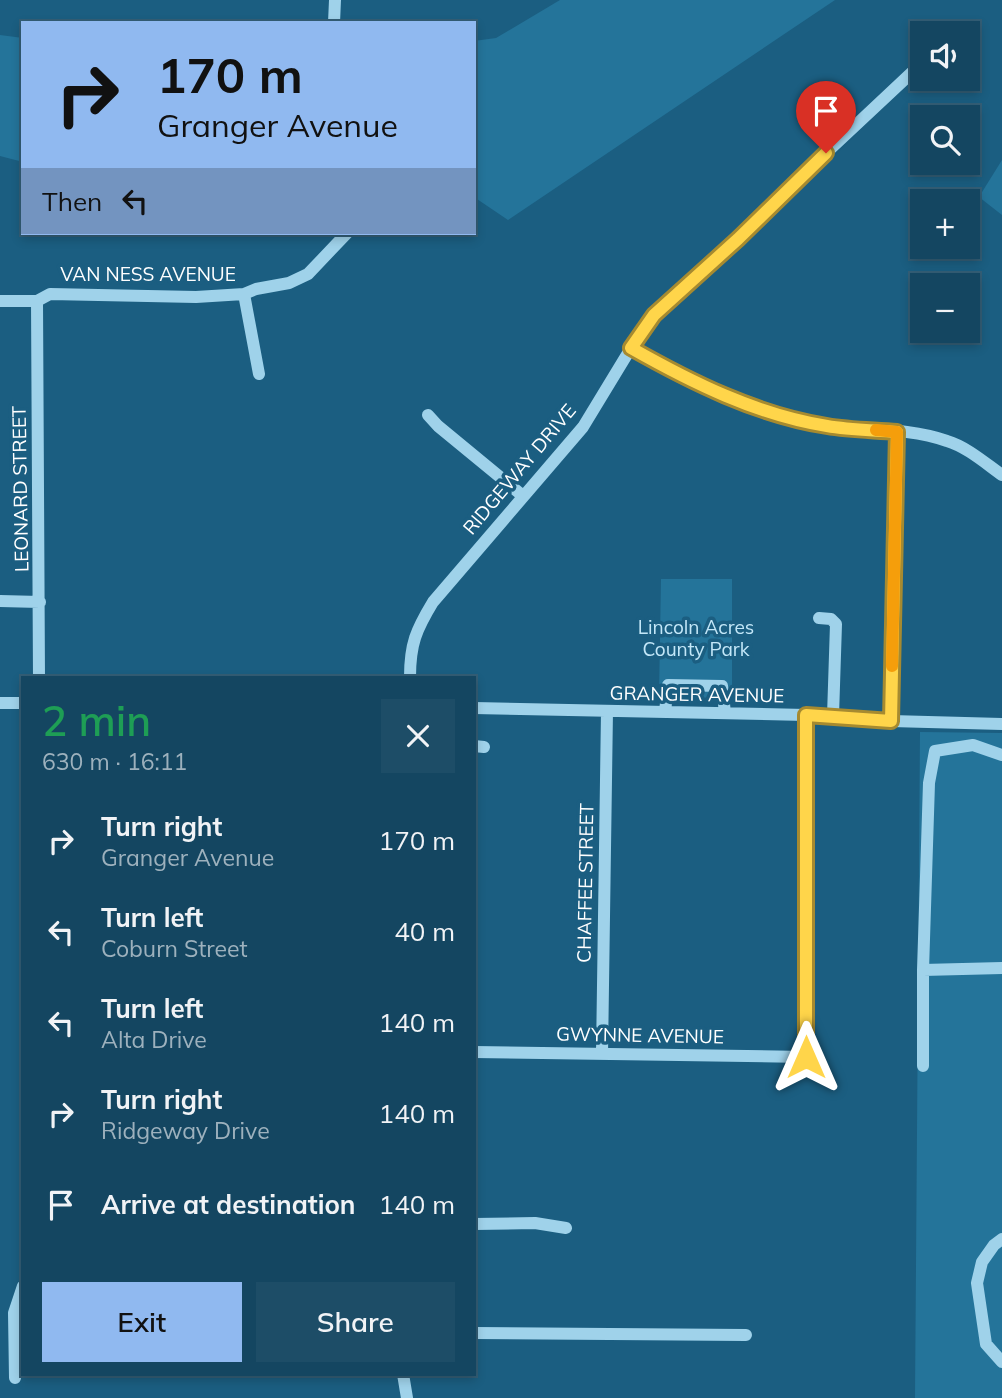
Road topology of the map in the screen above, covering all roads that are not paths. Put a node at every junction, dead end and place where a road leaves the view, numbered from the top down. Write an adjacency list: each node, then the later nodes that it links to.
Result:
1 (335, 0): 2 (street)
2 (334, 21)
3 (910, 74): 8 (street, RIDGEWAY DRIVE)
4 (345, 235): 5 (street, VAN NESS AVENUE)
5 (250, 291): 7 (street, VAN NESS AVENUE); 9 (street)
6 (0, 300): 7 (street, VAN NESS AVENUE)
7 (37, 301): 15 (street, LEONARD STREET)
8 (631, 348): 11 (street); 13 (street, RIDGEWAY DRIVE)
9 (259, 374)
10 (428, 415): 13 (street)
11 (897, 432): 12 (street); 27 (street)
12 (1002, 475)
13 (523, 496): 18 (street, RIDGEWAY DRIVE)
14 (0, 601): 15 (street)
15 (40, 602): 17 (street, LEONARD STREET)
16 (819, 618): 26 (street)
17 (39, 676)
18 (410, 676)
19 (0, 703): 20 (street)
20 (21, 704)
21 (476, 708): 22 (street, GRANGER AVENUE)
22 (607, 711): 23 (street, GRANGER AVENUE); 33 (street, CHAFFEE STREET)
23 (665, 712): 24 (street, GRANGER AVENUE); 24 (street)
24 (725, 713): 25 (street, GRANGER AVENUE)
25 (806, 715): 26 (street, GRANGER AVENUE); 33 (street, GWYNNE AVENUE)
26 (833, 716): 27 (street, GRANGER AVENUE)
27 (891, 721): 28 (street, GRANGER AVENUE)
28 (1002, 724)
29 (1002, 755): 31 (street)
30 (1002, 968): 31 (street)
31 (923, 970): 34 (street)
32 (476, 1052): 33 (street, GWYNNE AVENUE)
33 (602, 1054)
34 (923, 1066)
35 (476, 1224): 36 (street)
36 (566, 1228)
37 (1002, 1239): 41 (street)
38 (21, 1291): 43 (street)
39 (476, 1333): 40 (street)
40 (747, 1335)
41 (1002, 1362)
42 (403, 1376): 44 (street)
43 (15, 1378)
44 (407, 1398)

